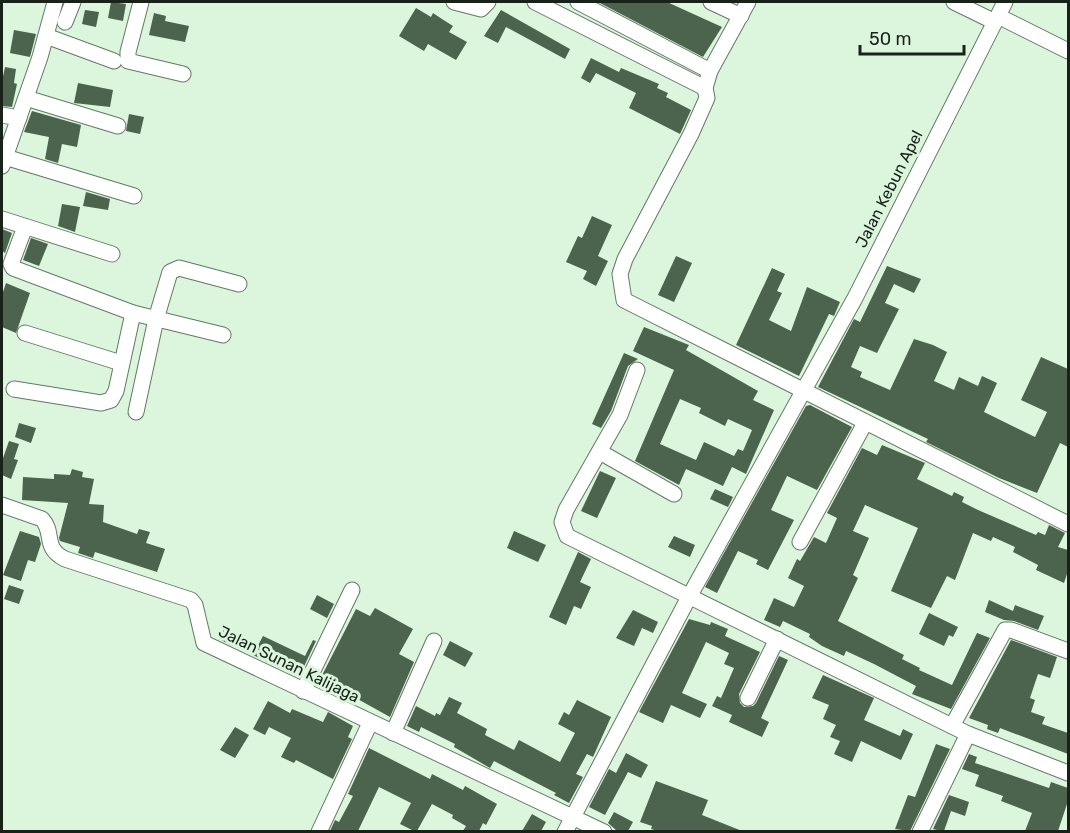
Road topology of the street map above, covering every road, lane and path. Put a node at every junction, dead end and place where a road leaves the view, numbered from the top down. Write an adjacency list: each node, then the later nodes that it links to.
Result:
1 (55, 2): 15 (street)
2 (73, 2): 14 (street)
3 (141, 2): 19 (street)
4 (454, 2): 5 (street)
5 (488, 2)
6 (535, 2): 20 (street)
7 (578, 2): 18 (street)
8 (711, 2): 12 (street)
9 (748, 2): 12 (street)
10 (954, 2): 13 (street)
11 (1005, 2): 13 (street, Jalan Kebun Apel)
12 (741, 16): 18 (street)
13 (996, 19): 16 (street); 38 (street, Jalan Kebun Apel)
14 (65, 22)
15 (46, 36): 17 (street); 21 (street)
16 (1068, 51)
17 (114, 61)
18 (710, 71): 20 (street)
19 (183, 74)
20 (705, 88): 38 (street)
21 (26, 98): 23 (street); 24 (street)
22 (2, 115): 23 (street)
23 (19, 118): 25 (street)
24 (118, 126)
25 (3, 162): 26 (street)
26 (134, 196)
27 (2, 219): 28 (street)
28 (25, 227): 29 (street); 31 (street)
29 (112, 254)
30 (238, 285): 32 (street)
31 (133, 313): 32 (street); 35 (street)
32 (156, 319): 34 (street); 39 (street)
33 (26, 333): 35 (street)
34 (224, 335)
35 (121, 363): 37 (street)
36 (637, 370): 41 (street)
37 (14, 389)
38 (804, 392): 40 (street); 47 (street, Jalan Kebun Apel)
39 (136, 412)
40 (865, 423): 44 (street); 45 (street)
41 (600, 452): 42 (street); 47 (street)
42 (674, 494)
43 (2, 505): 51 (street, Jalan Sunan Kalijaga)
44 (1068, 524)
45 (800, 542)
46 (352, 590): 51 (street)
47 (689, 597): 48 (street); 58 (street, Jalan Kebun Apel)
48 (777, 639): 52 (street); 54 (street)
49 (434, 641): 55 (street)
50 (1068, 651): 54 (street)
51 (303, 691): 53 (street, Jalan Sunan Kalijaga)
52 (748, 698)
53 (370, 723): 55 (street, Jalan Sunan Kalijaga); 59 (street)
54 (952, 726): 56 (street)
55 (393, 733): 58 (street, Jalan Sunan Kalijaga)
56 (968, 734): 57 (street); 61 (street)
57 (1068, 773)
58 (569, 824): 60 (street, Jalan Sunan Kalijaga)
59 (319, 831)
60 (604, 831)
61 (920, 831)

